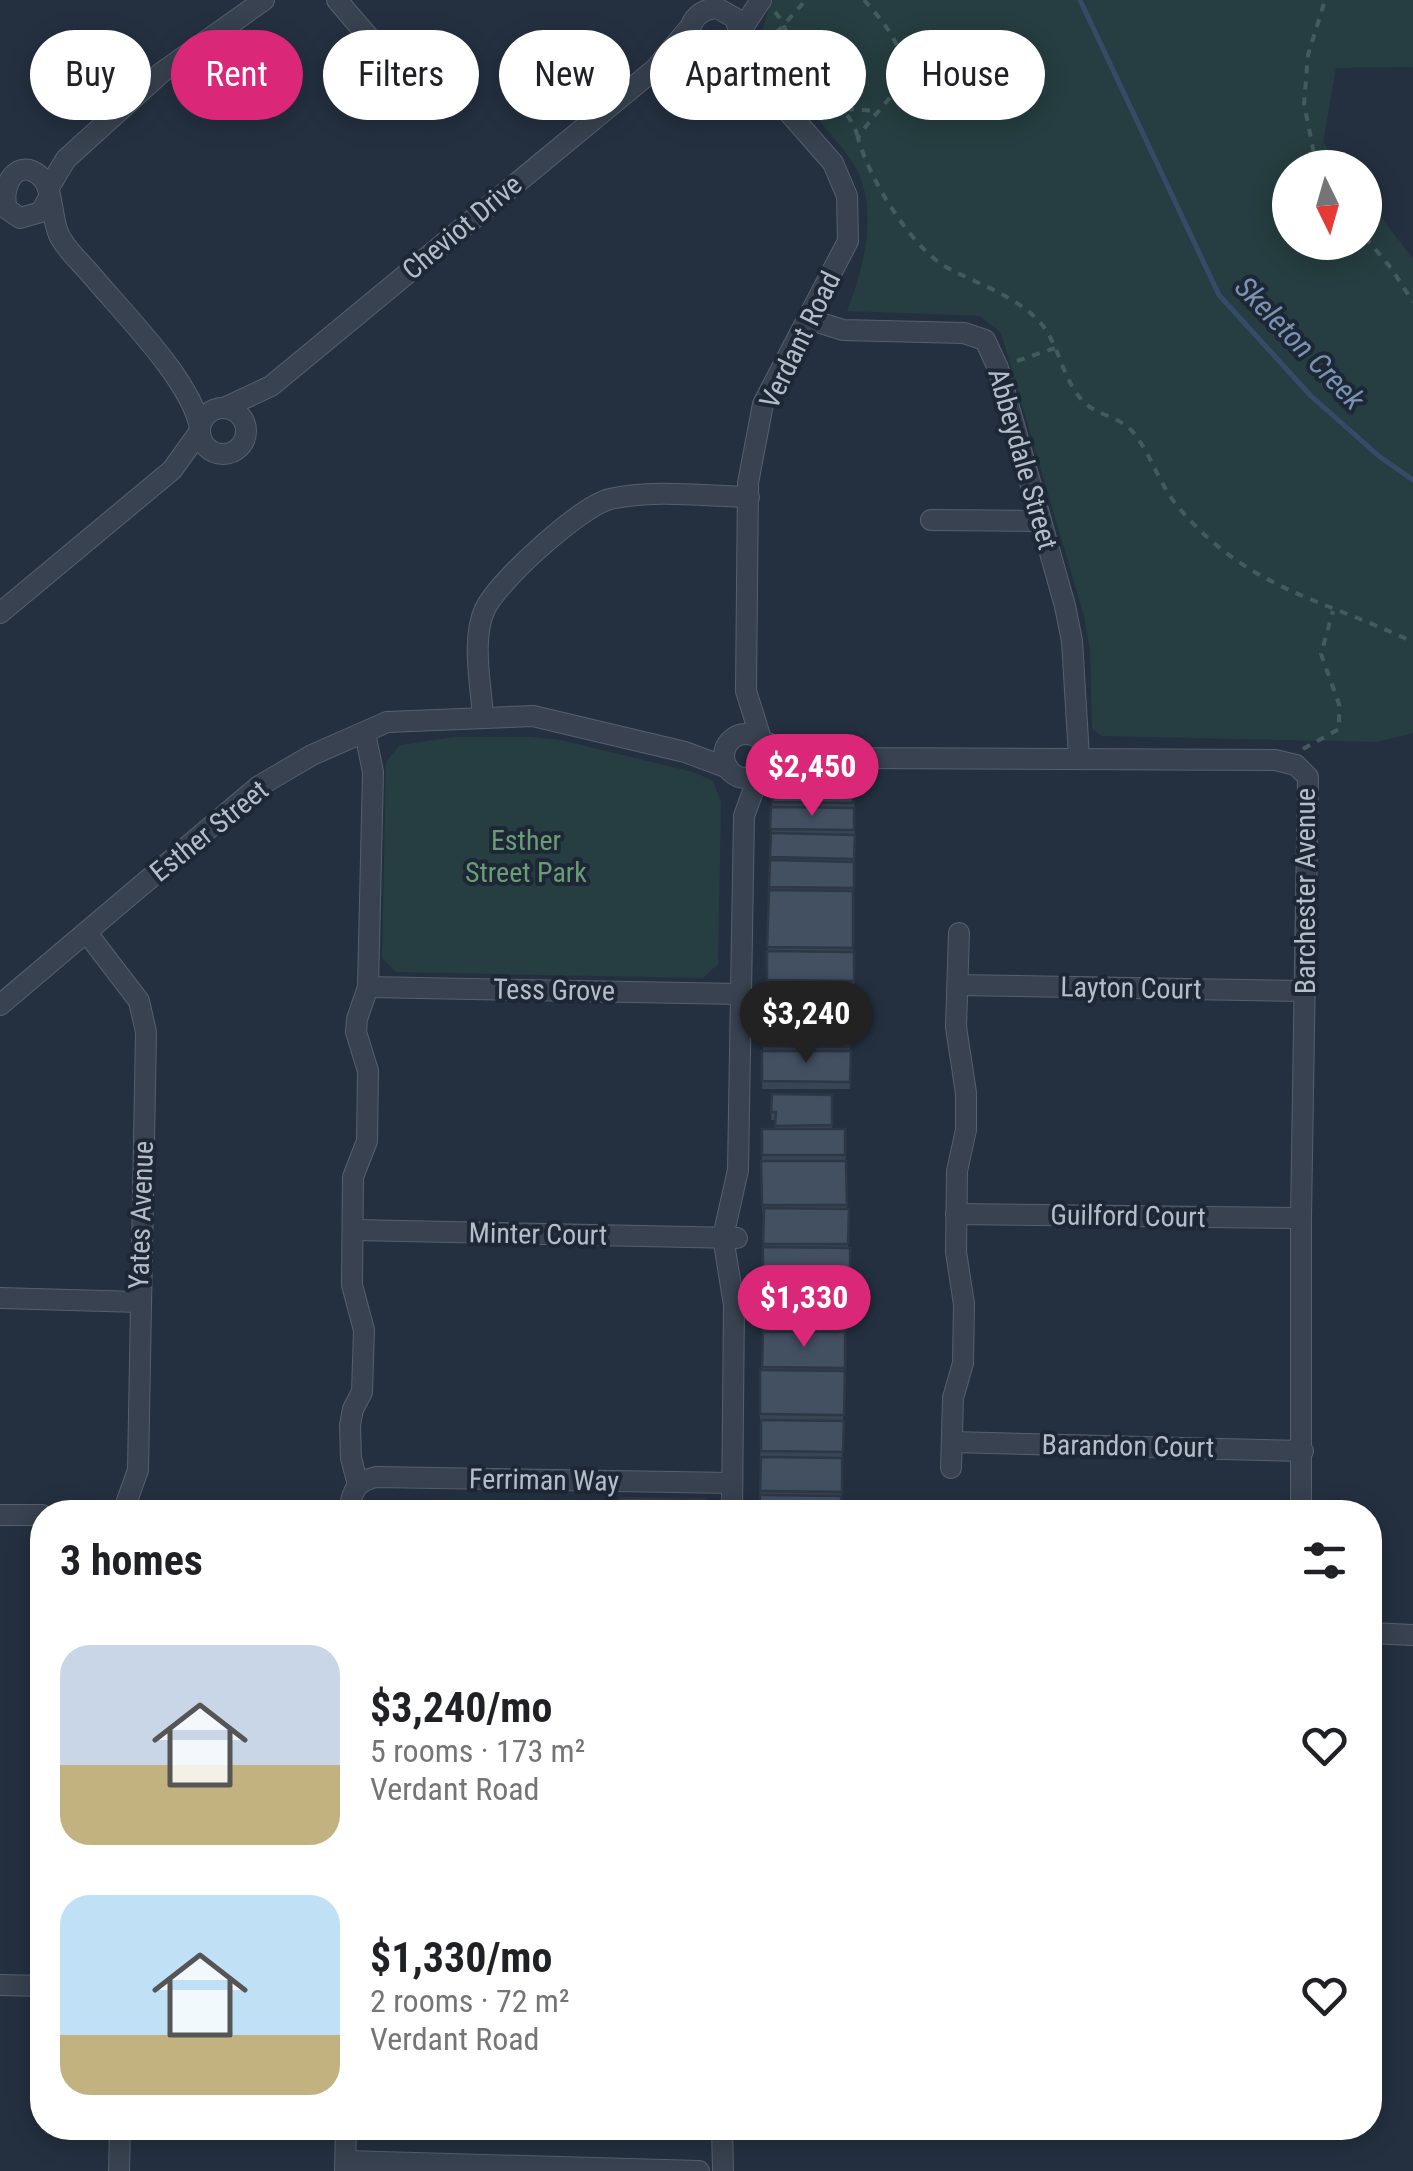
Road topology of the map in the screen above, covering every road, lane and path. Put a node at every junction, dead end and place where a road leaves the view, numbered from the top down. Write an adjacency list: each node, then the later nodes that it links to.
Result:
1 (264, 0): 27 (street)
2 (337, 0): 12 (street)
3 (683, 0): 11 (street)
4 (750, 0): 8 (street)
5 (806, 0): 10 (path)
6 (864, 0): 21 (path)
7 (1325, 0): 25 (path)
8 (712, 6): 11 (street); 15 (street)
9 (768, 6): 10 (path); 16 (street)
10 (784, 22): 17 (path); 18 (path)
11 (690, 25): 13 (street, Cheviot Drive); 14 (street)
12 (363, 30)
13 (686, 30)
14 (690, 30)
15 (740, 30)
16 (750, 30)
17 (766, 30)
18 (786, 30)
19 (650, 73): 38 (street, Cheviot Drive)
20 (866, 111): 21 (path)
21 (876, 112): 24 (path)
22 (795, 120): 35 (street, Verdant Road)
23 (851, 120): 24 (path)
24 (858, 138): 36 (path)
25 (1313, 150)
26 (0, 158): 28 (street)
27 (66, 158): 28 (street); 30 (street)
28 (24, 171): 29 (street); 30 (street)
29 (1, 194): 31 (street)
30 (48, 194): 31 (street); 32 (street)
31 (12, 219): 32 (street)
32 (60, 237): 39 (street)
33 (1382, 258): 34 (path)
34 (1413, 302)
35 (808, 320): 37 (street, Abbeydale Street); 45 (street, Verdant Road)
36 (1055, 348): 37 (path); 48 (path)
37 (998, 368): 47 (street, Abbeydale Street)
38 (271, 386): 40 (street, Cheviot Drive); 42 (street, Cheviot Drive)
39 (184, 387): 40 (street); 41 (street)
40 (223, 408): 41 (street); 42 (street)
41 (200, 430): 43 (street); 44 (street)
42 (246, 432): 43 (street)
43 (226, 454): 44 (street)
44 (172, 470): 49 (street)
45 (749, 496): 51 (street, Verdant Road); 52 (street)
46 (931, 520): 47 (street)
47 (1042, 521): 58 (street, Abbeydale Street)
48 (1333, 610): 50 (path); 59 (path)
49 (0, 614)
50 (1413, 642)
51 (746, 691): 54 (street, Verdant Road); 55 (street, Verdant Road)
52 (483, 716): 53 (street, Esther Street); 56 (street, Esther Street)
53 (365, 734): 63 (street, Esther Street); 66 (street)
54 (762, 740): 55 (street); 57 (street, Barchester Avenue); 61 (street)
55 (729, 741): 56 (street, Esther Street); 60 (street)
56 (685, 752): 60 (street, Esther Street)
57 (805, 756): 58 (street, Barchester Avenue); 61 (street, Barchester Avenue)
58 (1079, 757): 59 (street, Barchester Avenue)
59 (1292, 764): 67 (street, Barchester Avenue)
60 (729, 770): 61 (street); 62 (street)
61 (761, 773): 62 (street)
62 (744, 816): 68 (street)
63 (88, 932): 69 (street, Esther Street); 75 (street, Yates Avenue)
64 (959, 933): 65 (street)
65 (958, 986): 67 (street, Layton Court); 70 (street)
66 (368, 987): 68 (street, Tess Grove); 72 (street)
67 (1304, 991): 71 (street, Barchester Avenue)
68 (740, 994): 73 (street)
69 (0, 1005)
70 (956, 1214): 71 (street, Guilford Court); 76 (street)
71 (1300, 1218): 77 (street, Barchester Avenue)
72 (354, 1230): 73 (street, Minter Court); 80 (street)
73 (730, 1238): 79 (street)
74 (0, 1298): 75 (street)
75 (139, 1302): 81 (street, Yates Avenue)
76 (952, 1442): 77 (street, Barandon Court); 78 (street)
77 (1303, 1451): 84 (street, Barchester Avenue)
78 (952, 1468)
79 (732, 1483): 80 (street, Ferriman Way); 83 (street)
80 (358, 1485): 82 (street)
81 (127, 1500)
82 (351, 1500)
83 (732, 1500)
84 (1301, 1500)
85 (0, 1515): 86 (street)
86 (30, 1515)
87 (1413, 1635): 88 (street)
88 (1382, 1637)
89 (0, 1985): 90 (street)
90 (30, 1986)
91 (120, 2140): 95 (street)
92 (346, 2140): 94 (street)
93 (722, 2140): 97 (street)
94 (346, 2166): 96 (street)
95 (119, 2171)
96 (699, 2171)
97 (723, 2171)

